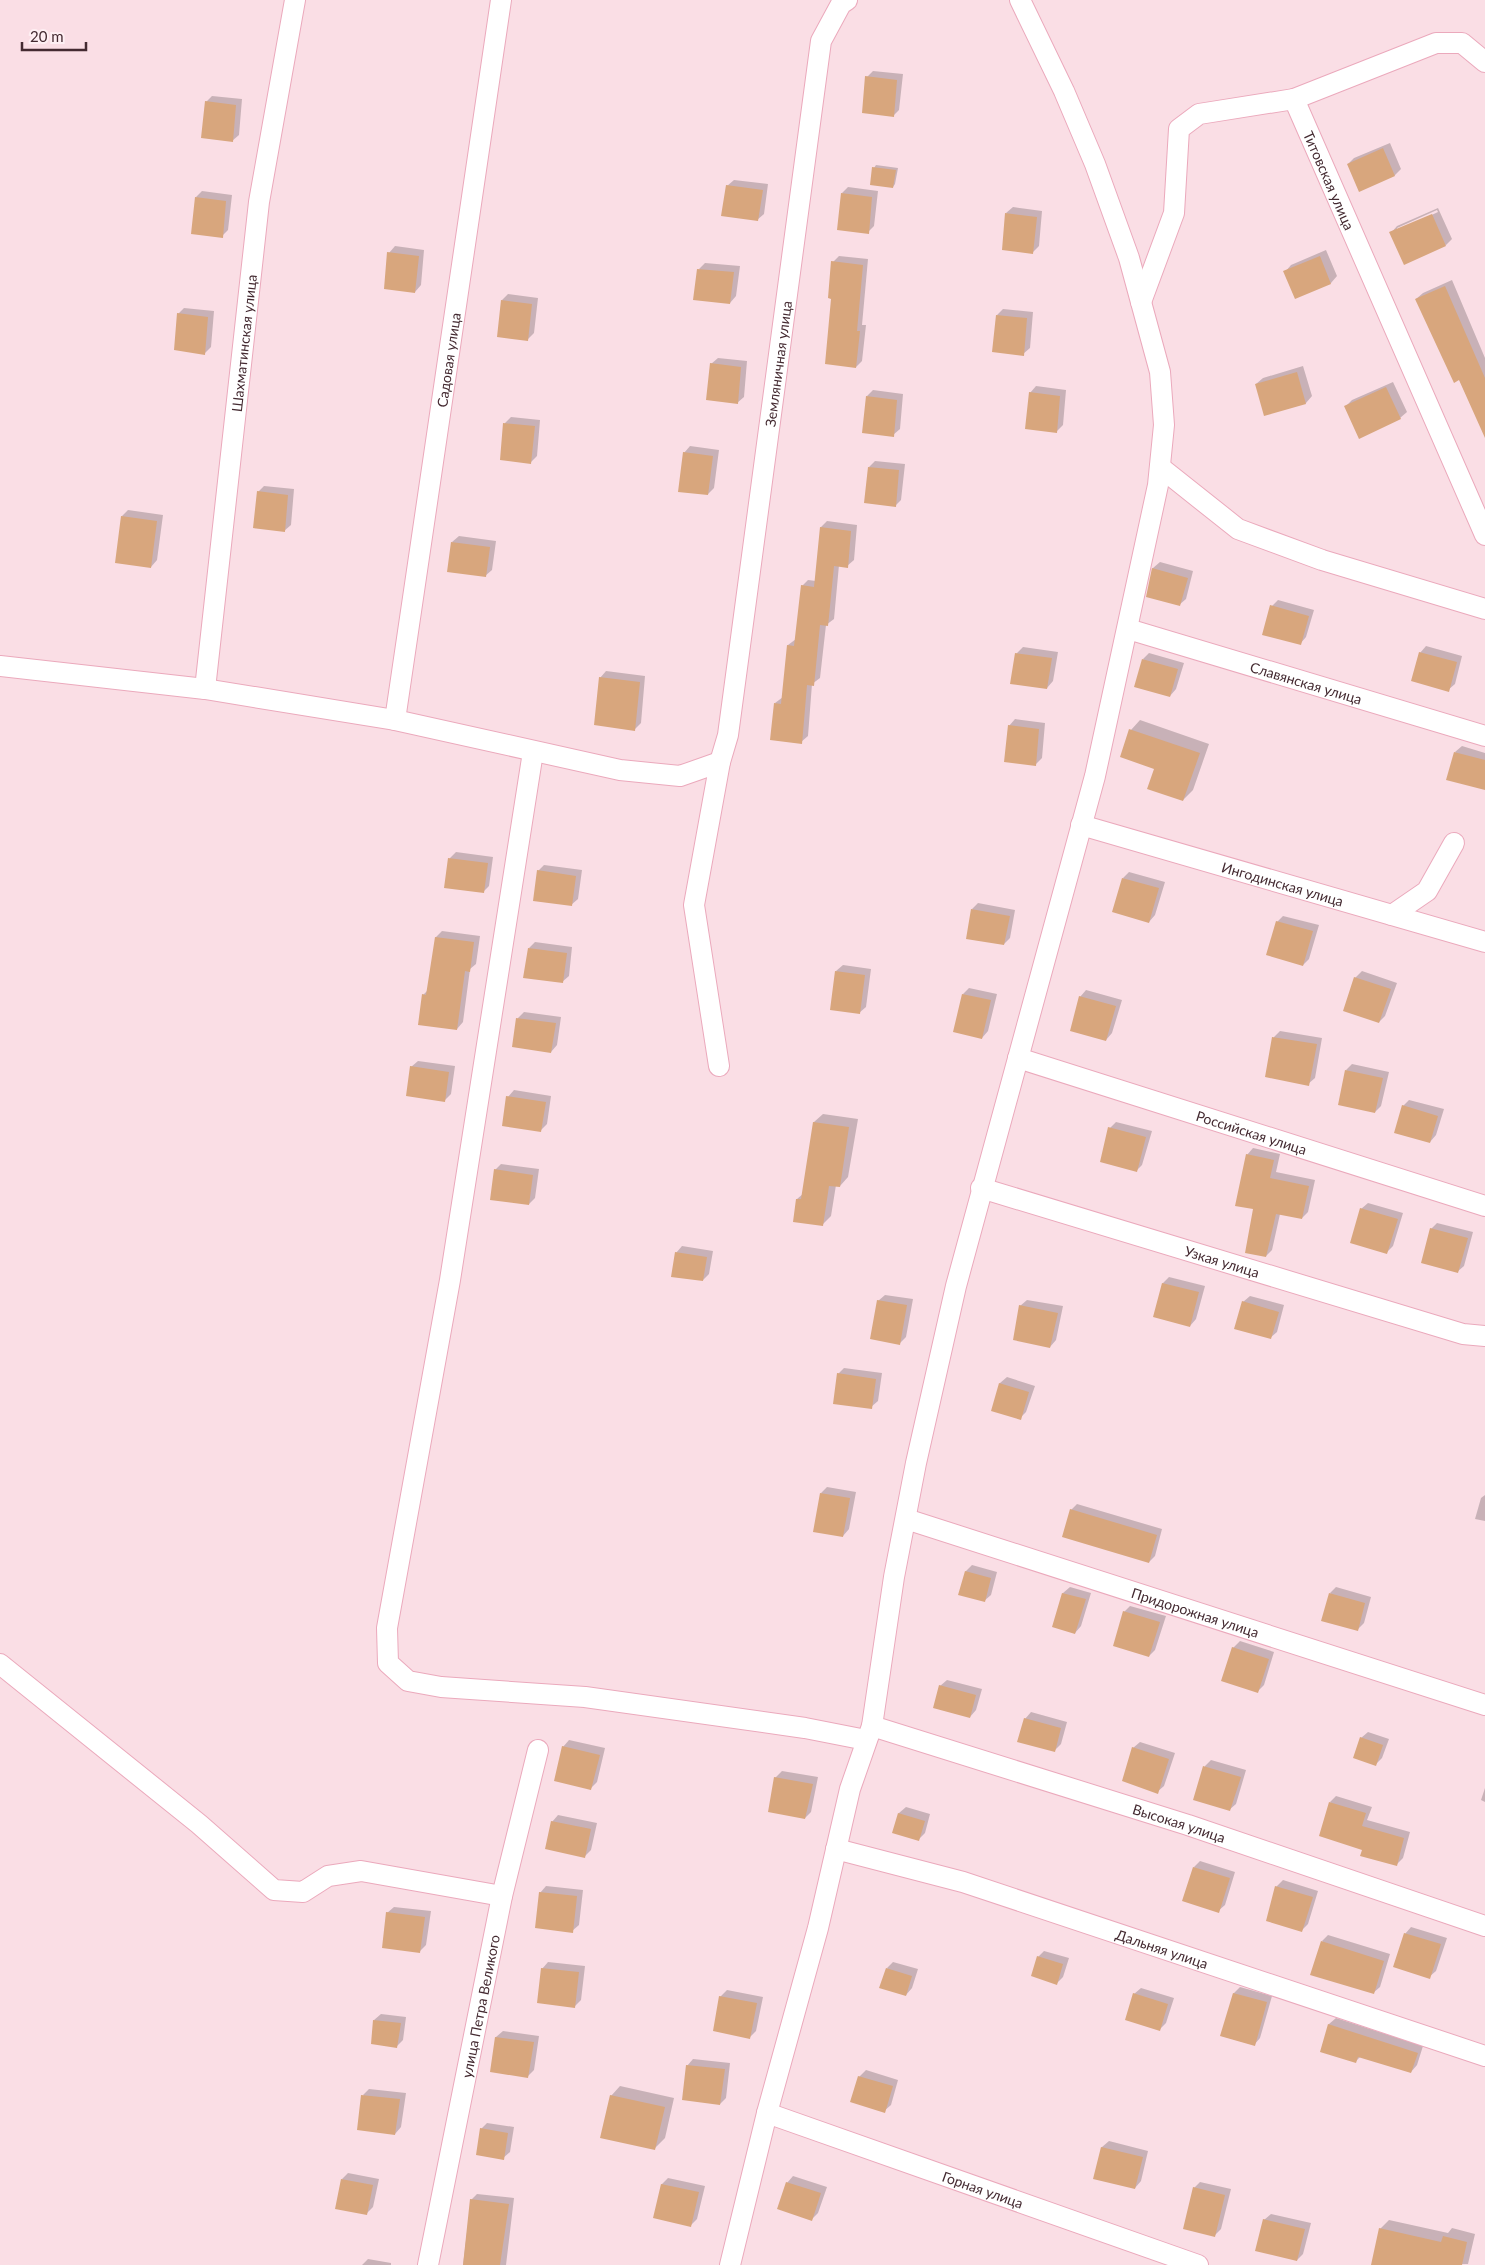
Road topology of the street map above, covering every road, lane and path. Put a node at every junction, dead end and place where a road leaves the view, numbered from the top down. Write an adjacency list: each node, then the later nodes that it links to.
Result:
1 (295, 0): 13 (street, Шахматинская улица)
2 (501, 0): 14 (street, Садовая улица)
3 (847, 0): 17 (street, Земляничная улица)
4 (1021, 0): 7 (street)
5 (1485, 62): 6 (street)
6 (1294, 99): 7 (street); 9 (street, Титовская улица)
7 (1141, 302): 8 (street)
8 (1160, 467): 10 (street); 11 (street)
9 (1485, 535)
10 (1485, 609)
11 (1128, 629): 15 (street, Славянская улица); 18 (street)
12 (0, 666): 13 (street)
13 (205, 689): 14 (street)
14 (395, 720): 16 (street)
15 (1485, 736)
16 (533, 752): 17 (street); 30 (street, Высокая улица)
17 (720, 762): 23 (street, Земляничная улица)
18 (1081, 825): 20 (street, Ингодинская улица); 22 (street)
19 (1454, 843): 20 (street)
20 (1392, 915): 21 (street, Ингодинская улица)
21 (1485, 942)
22 (1018, 1058): 24 (street); 25 (street, Российская улица)
23 (719, 1066)
24 (981, 1188): 26 (street, Узкая улица); 27 (street)
25 (1485, 1206)
26 (1485, 1336)
27 (906, 1519): 29 (street, Придорожная улица); 30 (street)
28 (0, 1664): 33 (street)
29 (1485, 1705)
30 (869, 1733): 32 (street); 34 (street, Высокая улица)
31 (538, 1750): 33 (street, улица Петра Великого)
32 (836, 1849): 35 (street, Дальняя улица); 36 (street)
33 (502, 1896): 37 (street, улица Петра Великого)
34 (1485, 1926)
35 (1485, 2056)
36 (767, 2113): 38 (street); 39 (street, Горная улица)
37 (428, 2265)
38 (730, 2265)
39 (1198, 2265)

